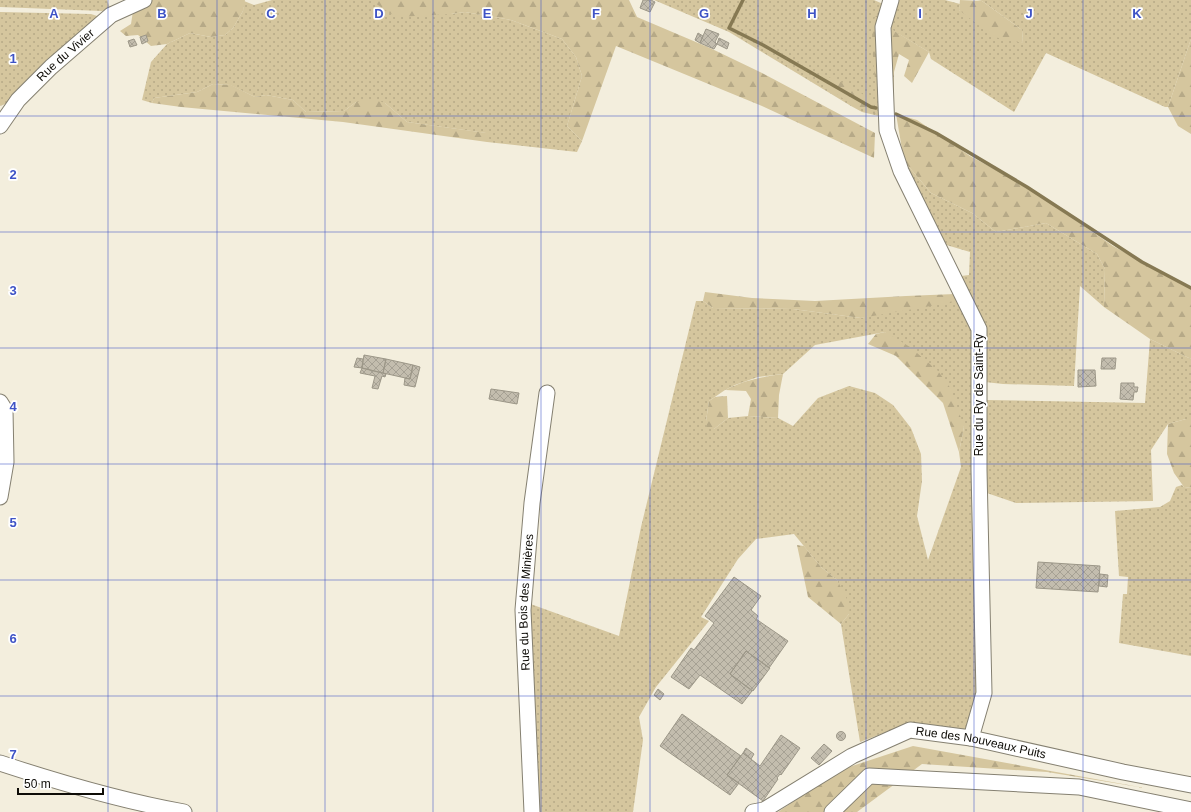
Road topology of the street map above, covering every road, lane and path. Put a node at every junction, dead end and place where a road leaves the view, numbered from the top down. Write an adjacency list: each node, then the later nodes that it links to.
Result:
1 (144, 0): 3 (street, Rue du Vivier)
2 (891, 0): 7 (street, Rue du Ry de Saint-Ry)
3 (0, 126)
4 (546, 393): 13 (street, Rue du Bois des Minières)
5 (0, 402): 6 (street)
6 (0, 497)
7 (971, 738): 9 (street, Rue des Nouveaux Puits); 11 (street, Rue des Nouveaux Puits)
8 (0, 763): 12 (street)
9 (1191, 785)
10 (1191, 810): 14 (street)
11 (760, 811)
12 (184, 812)
13 (532, 812)
14 (832, 812)

